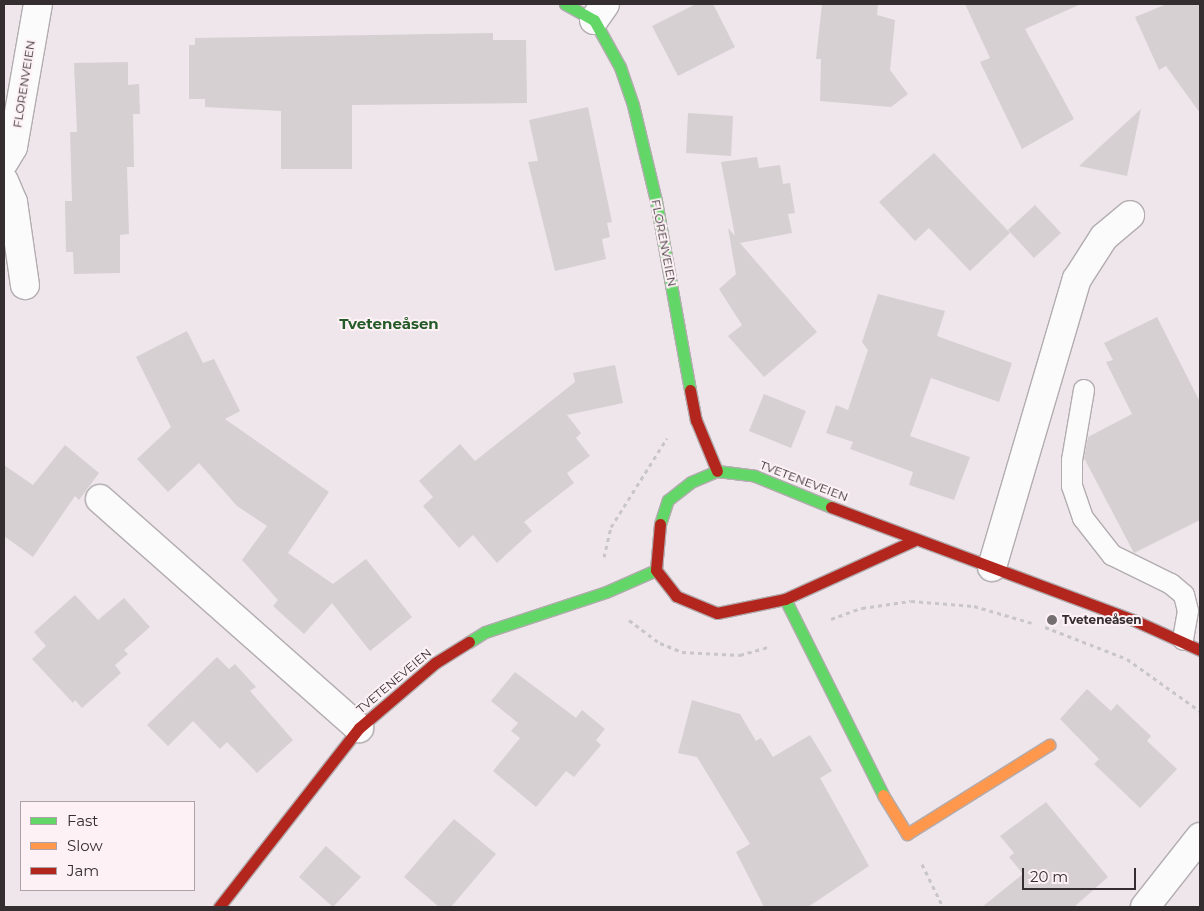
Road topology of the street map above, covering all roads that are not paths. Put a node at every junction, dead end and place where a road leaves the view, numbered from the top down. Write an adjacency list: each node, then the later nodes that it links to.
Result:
1 (38, 4): 4 (street, FLORENVEIEN)
2 (565, 4): 3 (street, FLORENVEIEN)
3 (599, 12): 9 (street, FLORENVEIEN)
4 (4, 162)
5 (4, 182): 7 (street)
6 (1130, 215): 12 (street)
7 (24, 286)
8 (1084, 390): 15 (lane)
9 (717, 471): 11 (street, TVETENEVEIEN); 13 (street)
10 (100, 499): 17 (street)
11 (914, 542): 12 (street, TVETENEVEIEN); 14 (street)
12 (992, 567): 15 (street, TVETENEVEIEN)
13 (656, 570): 14 (street); 17 (street, TVETENEVEIEN)
14 (785, 599): 18 (street)
15 (1183, 640): 16 (street, TVETENEVEIEN)
16 (1200, 650)
17 (359, 728): 20 (street, TVETENEVEIEN)
18 (1049, 745)
19 (1200, 837): 21 (street)
20 (219, 907)
21 (1145, 907)

